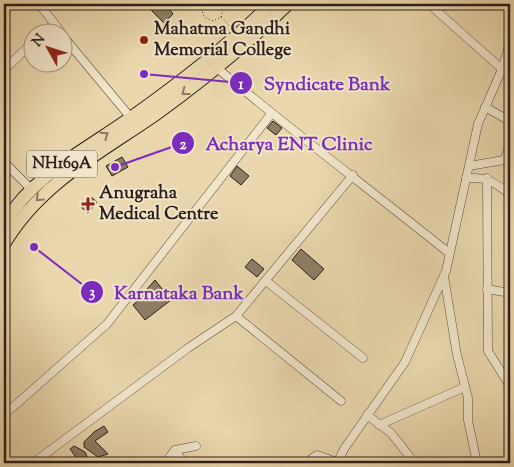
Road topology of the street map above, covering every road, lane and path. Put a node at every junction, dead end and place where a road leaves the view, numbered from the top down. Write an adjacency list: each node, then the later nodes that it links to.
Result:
1 (39, 4): 8 (street)
2 (224, 4): 7 (path)
3 (271, 4): 9 (highway, NH169A)
4 (288, 4): 13 (highway, NH169A)
5 (429, 4): 14 (street)
6 (206, 6): 7 (path)
7 (221, 18): 9 (path)
8 (52, 22)
9 (238, 35): 18 (highway, NH169A)
10 (510, 44): 14 (street)
11 (72, 46): 18 (street)
12 (22, 53): 15 (street)
13 (217, 68): 17 (street); 29 (highway, NH169A, one-way to 29)
14 (502, 69): 16 (street)
15 (4, 70)
16 (485, 107): 19 (street); 22 (street)
17 (271, 114): 23 (street); 40 (street)
18 (131, 118): 26 (highway, NH169A, one-way to 18)
19 (510, 120)
20 (510, 146): 22 (street)
21 (4, 162): 26 (street)
22 (469, 166): 25 (street)
23 (353, 175): 30 (street); 32 (street)
24 (487, 178): 25 (street); 27 (street); 33 (street)
25 (466, 179): 30 (street)
26 (31, 189): 28 (highway, NH169A)
27 (510, 194)
28 (4, 224)
29 (4, 244)
30 (450, 253): 31 (street)
31 (444, 276): 37 (street); 41 (street)
32 (266, 281): 35 (street); 36 (street)
33 (487, 289): 34 (street); 38 (street)
34 (510, 294)
35 (236, 316): 39 (street); 46 (street)
36 (363, 358)
37 (465, 386): 42 (street); 51 (street)
38 (510, 386)
39 (342, 401)
40 (4, 415)
41 (367, 416): 42 (street); 50 (street)
42 (379, 425): 45 (street)
43 (196, 446): 44 (street)
44 (175, 450): 47 (street); 48 (street)
45 (410, 456)
46 (33, 463)
47 (165, 463)
48 (184, 463)
49 (305, 463): 50 (street)
50 (337, 463)
51 (477, 463)

